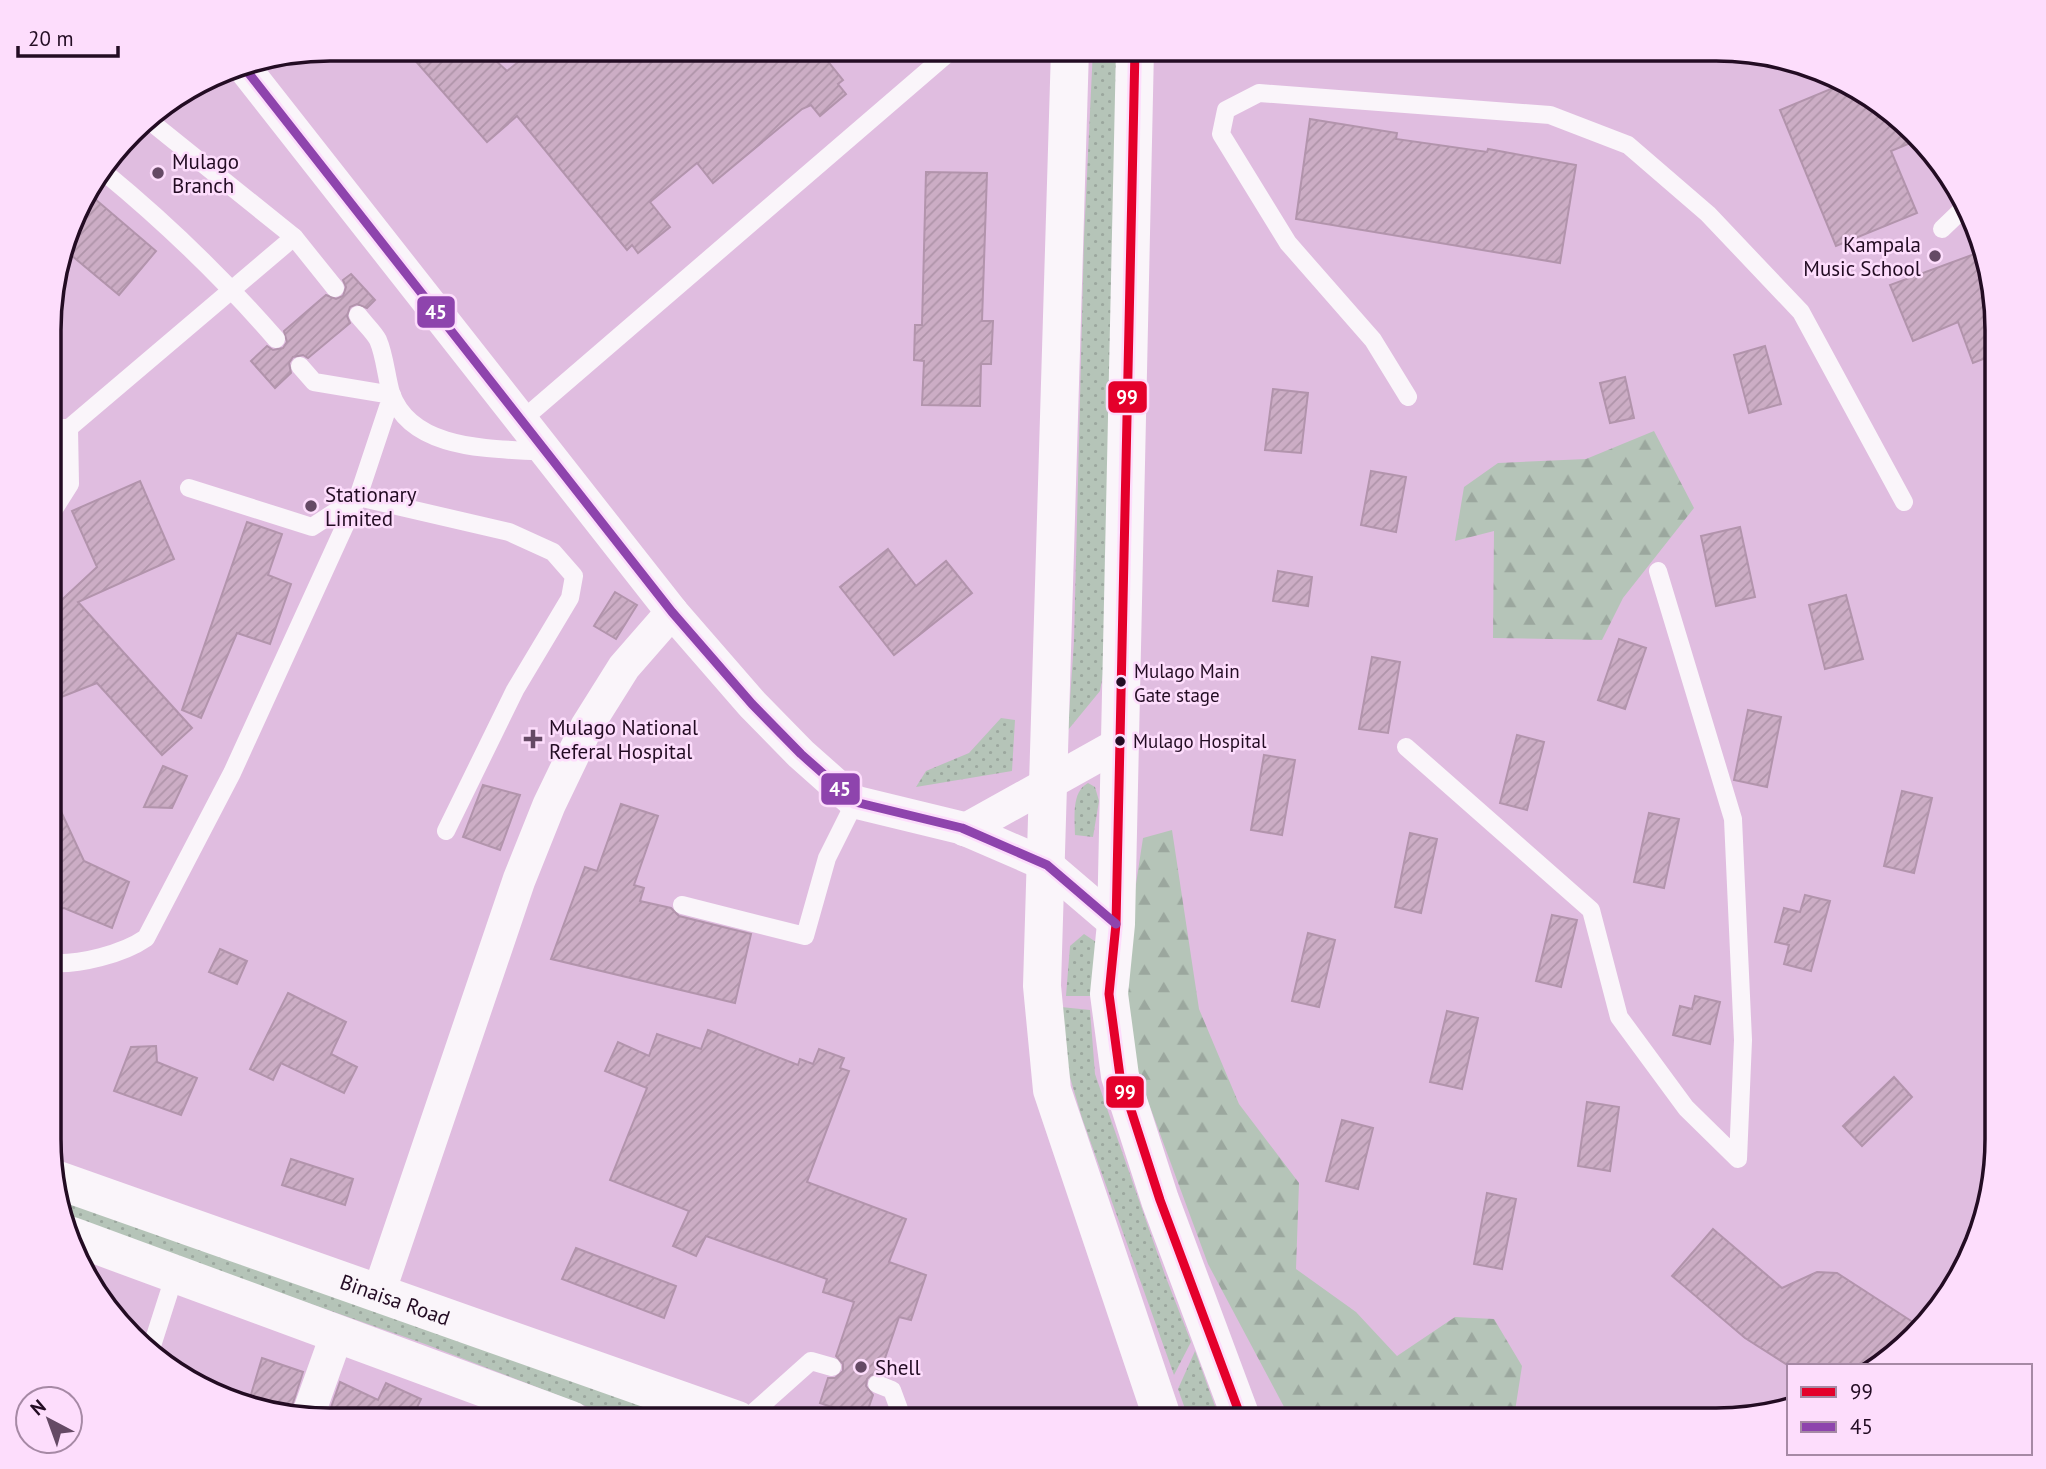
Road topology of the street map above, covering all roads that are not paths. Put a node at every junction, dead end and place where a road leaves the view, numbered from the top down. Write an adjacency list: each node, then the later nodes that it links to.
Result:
1 (939, 61): 17 (lane)
2 (1070, 61): 29 (main road)
3 (1135, 61): 27 (main road)
4 (249, 74): 17 (street)
5 (156, 126): 9 (lane)
6 (110, 177): 11 (lane)
7 (1958, 214): 8 (lane)
8 (1942, 229)
9 (294, 237): 10 (lane); 11 (lane)
10 (335, 288)
11 (232, 289): 13 (lane); 18 (lane)
12 (358, 316): 15 (lane)
13 (276, 339)
14 (300, 366): 15 (lane)
15 (392, 395): 20 (lane); 23 (lane)
16 (1408, 397): 24 (lane)
17 (522, 420): 20 (street)
18 (61, 427)
19 (61, 434): 22 (lane)
20 (547, 452): 26 (street)
21 (189, 488): 23 (lane)
22 (61, 498)
23 (358, 498): 32 (lane); 36 (lane)
24 (1904, 502)
25 (1658, 571): 28 (lane)
26 (672, 612): 30 (street); 40 (street)
27 (1121, 743): 29 (street); 35 (main road)
28 (1406, 747)
29 (1049, 783): 31 (street); 33 (main road)
30 (855, 802): 31 (street); 34 (lane)
31 (965, 830): 33 (street)
32 (446, 831)
33 (1047, 865): 35 (street); 50 (main road)
34 (682, 905)
35 (1116, 924): 51 (main road)
36 (61, 964)
37 (65, 1183): 40 (main road, Binaisa Road)
38 (81, 1239): 39 (main road)
39 (175, 1275): 41 (main road); 42 (lane)
40 (378, 1295): 47 (main road, Binaisa Road)
41 (337, 1334): 45 (street); 46 (main road)
42 (153, 1341)
43 (832, 1367): 48 (lane)
44 (877, 1384): 49 (lane)
45 (311, 1407)
46 (513, 1408)
47 (703, 1408)
48 (759, 1408)
49 (899, 1408)
50 (1159, 1408)
51 (1238, 1408)

